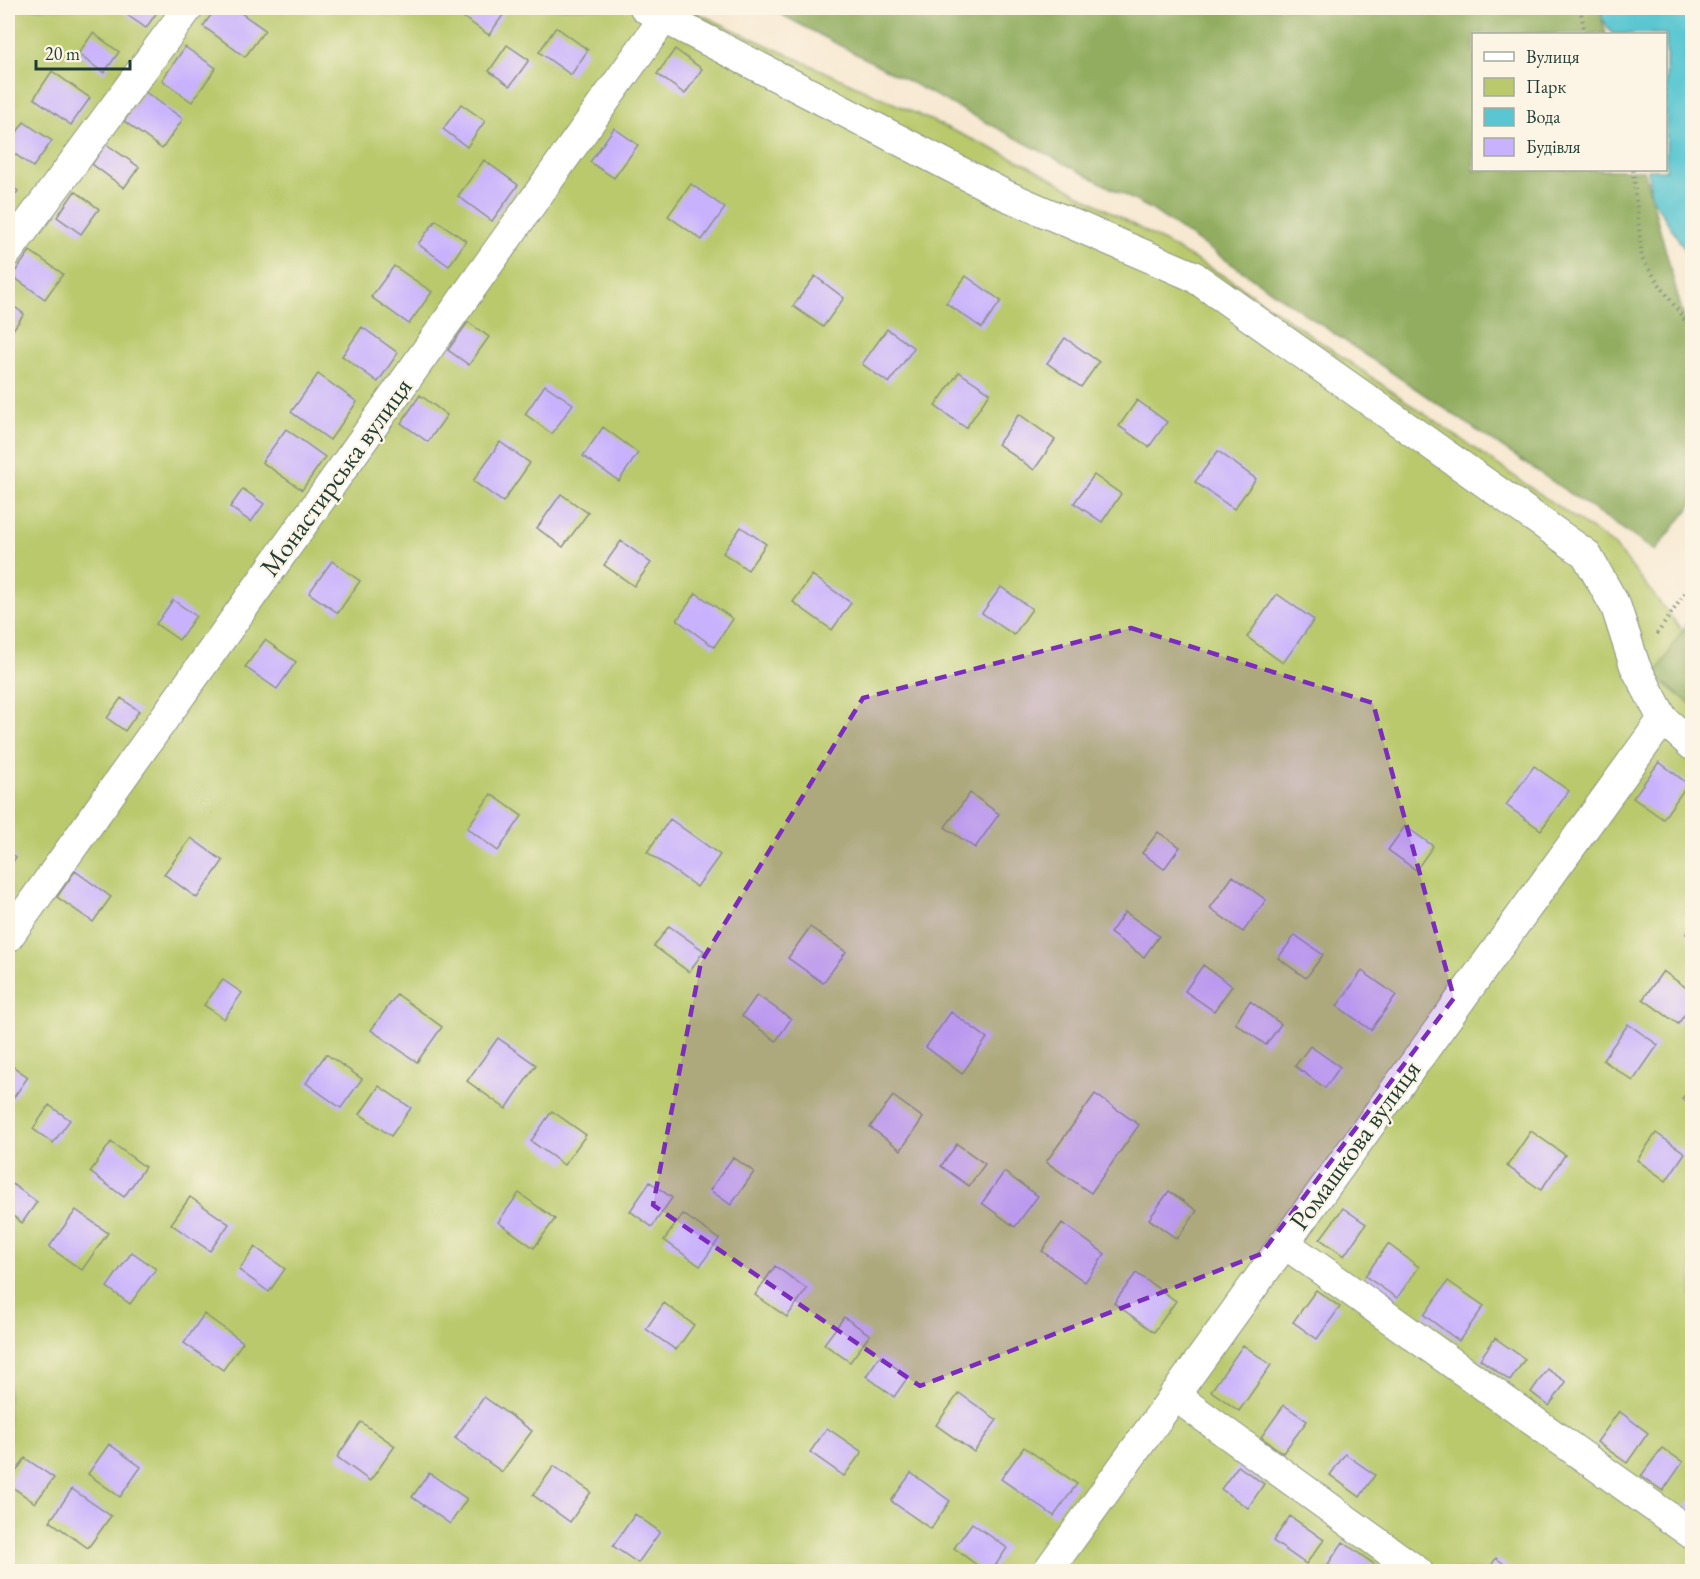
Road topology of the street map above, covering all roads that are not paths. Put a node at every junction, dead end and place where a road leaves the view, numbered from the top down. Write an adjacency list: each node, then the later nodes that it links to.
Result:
1 (188, 8): 3 (street)
2 (654, 13): 4 (street); 6 (street, Монастирська вулиця)
3 (8, 251)
4 (1663, 719): 5 (street); 7 (street, Ромашкова вулиця)
5 (1692, 744)
6 (8, 937)
7 (1284, 1243): 8 (street, Ромашкова вулиця); 9 (street)
8 (1174, 1395): 10 (street, Ромашкова вулиця); 11 (street)
9 (1692, 1533)
10 (1047, 1572)
11 (1418, 1572)

